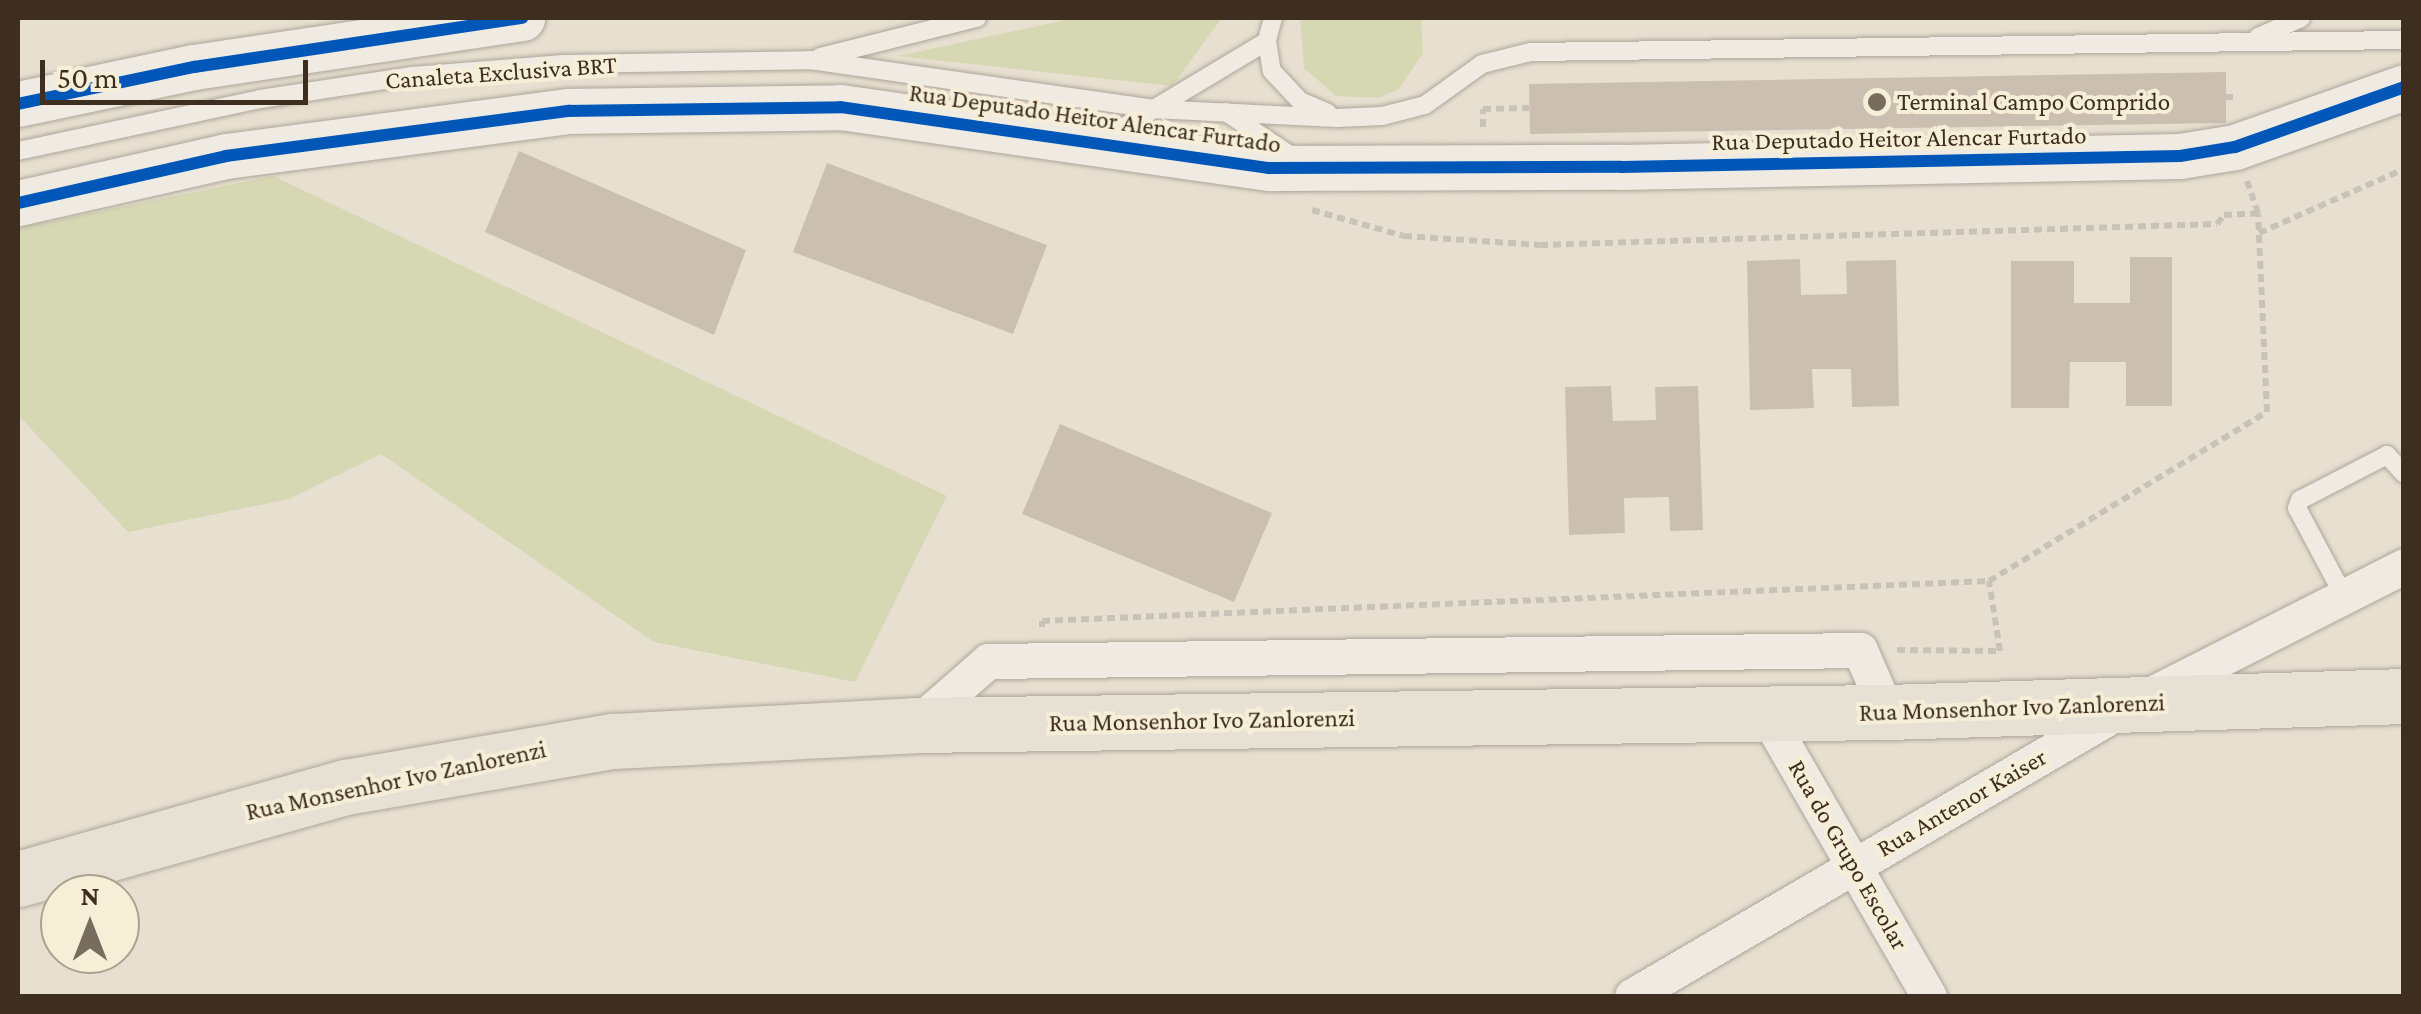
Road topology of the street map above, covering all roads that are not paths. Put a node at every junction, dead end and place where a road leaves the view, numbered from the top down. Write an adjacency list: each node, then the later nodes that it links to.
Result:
1 (522, 18): 5 (street)
2 (978, 18): 9 (lane, Canaleta Exclusiva BRT)
3 (1273, 18): 7 (lane)
4 (2301, 18): 8 (lane)
5 (405, 26): 11 (street)
6 (2404, 40): 8 (lane)
7 (1267, 41): 12 (lane); 14 (lane)
8 (2248, 41): 14 (lane)
9 (810, 60): 12 (lane, Canaleta Exclusiva BRT); 16 (lane, Canaleta Exclusiva BRT)
10 (2404, 87): 17 (street, Rua Deputado Heitor Alencar Furtado)
11 (18, 104)
12 (1153, 109): 13 (lane, Canaleta Exclusiva BRT); 15 (lane)
13 (1226, 112): 14 (lane, Canaleta Exclusiva BRT); 17 (lane)
14 (1337, 118)
15 (1093, 146): 17 (street, Rua Deputado Heitor Alencar Furtado); 18 (street, Rua Deputado Heitor Alencar Furtado)
16 (18, 151)
17 (1304, 188)
18 (18, 202)
19 (2404, 474): 21 (lane)
20 (2404, 566): 21 (street, Rua Antenor Kaiser)
21 (2346, 600): 23 (street, Rua Antenor Kaiser)
22 (2404, 696): 23 (main road, Rua Monsenhor Ivo Zanlorenzi)
23 (2128, 706): 24 (main road, Rua Monsenhor Ivo Zanlorenzi); 27 (street, Rua Antenor Kaiser)
24 (1887, 712): 25 (main road, Rua Monsenhor Ivo Zanlorenzi); 26 (street)
25 (1766, 714): 26 (main road, Rua Monsenhor Ivo Zanlorenzi); 27 (street, Rua do Grupo Escolar)
26 (915, 725): 28 (main road, Rua Monsenhor Ivo Zanlorenzi)
27 (1854, 866): 29 (street, Rua Antenor Kaiser); 30 (street, Rua do Grupo Escolar)
28 (18, 880)
29 (1632, 996)
30 (1929, 996)

